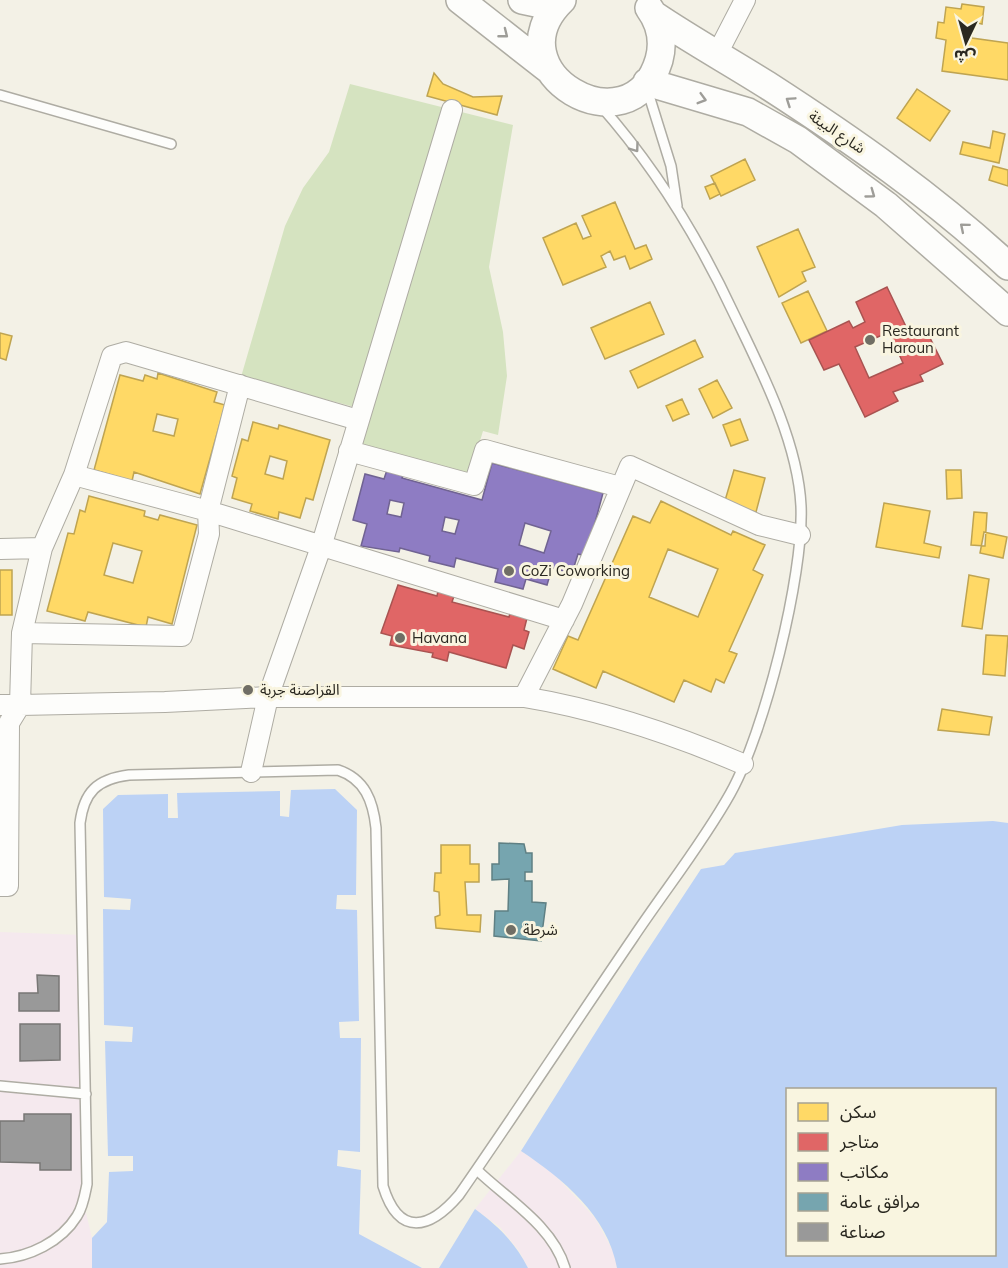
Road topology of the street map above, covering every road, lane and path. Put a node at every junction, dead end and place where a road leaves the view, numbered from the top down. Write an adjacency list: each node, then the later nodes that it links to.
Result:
1 (460, 0): 7 (main road, one-way to 7)
2 (522, 0): 4 (main road)
3 (745, 0): 6 (street)
4 (556, 2): 7 (main road)
5 (648, 7): 6 (main road, شارع البيئة); 8 (main road)
6 (716, 56): 14 (main road, شارع البيئة, one-way to 6)
7 (548, 69): 10 (main road)
8 (646, 83): 10 (main road); 13 (lane); 15 (main road, شارع البيئة, one-way to 15)
9 (0, 95): 12 (lane)
10 (598, 102): 13 (lane, one-way to 13)
11 (452, 110): 17 (street)
12 (171, 144)
13 (677, 209): 22 (lane)
14 (1008, 266)
15 (1008, 312)
16 (240, 385): 17 (street); 19 (street); 21 (street)
17 (358, 420): 18 (street)
18 (349, 451): 20 (street); 23 (street)
19 (74, 475): 21 (street); 24 (street)
20 (620, 487): 22 (street); 26 (street)
21 (208, 511): 23 (street); 27 (street)
22 (800, 535): 32 (lane)
23 (321, 547): 26 (street); 28 (street)
24 (42, 548): 25 (street); 27 (street)
25 (0, 549)
26 (564, 620): 29 (street)
27 (22, 633): 31 (street)
28 (268, 697): 29 (street); 31 (street); 33 (street)
29 (524, 697): 32 (street)
30 (0, 705): 31 (street)
31 (20, 705): 34 (street)
32 (743, 764): 37 (lane)
33 (251, 772): 36 (lane); 37 (lane)
34 (0, 886)
35 (0, 1086): 36 (lane)
36 (86, 1094): 38 (lane)
37 (477, 1170): 39 (lane)
38 (0, 1258)
39 (565, 1268)

